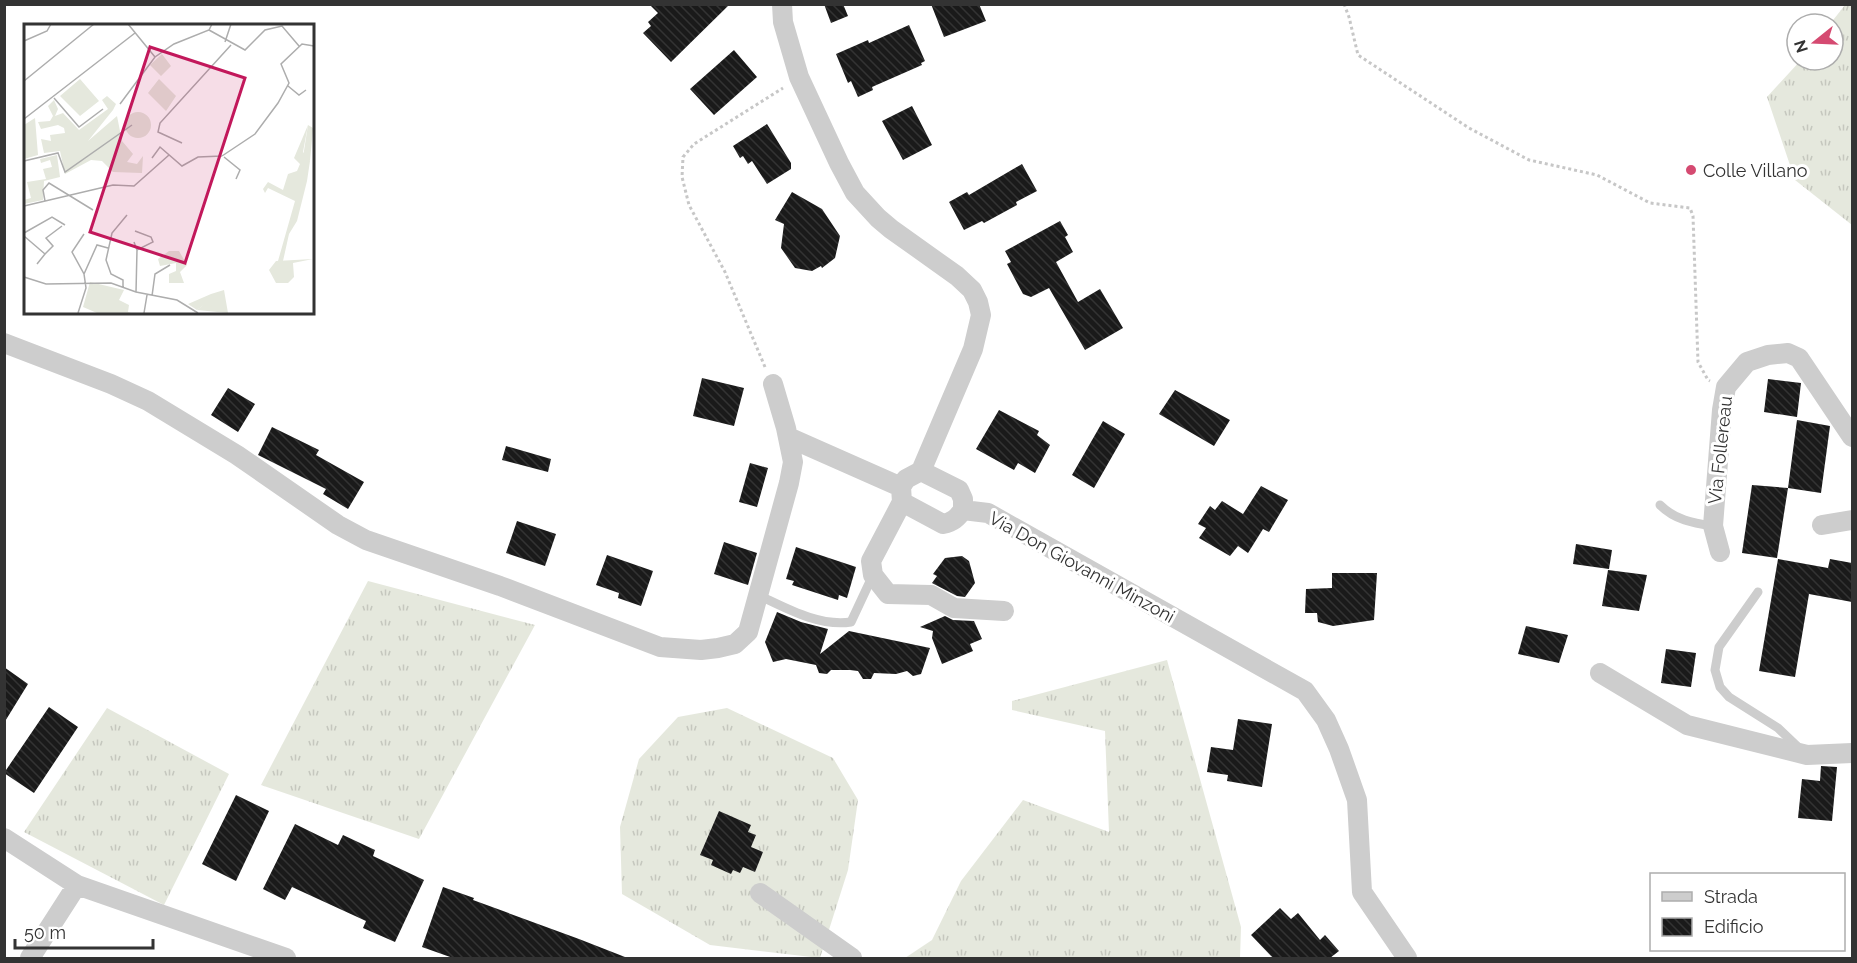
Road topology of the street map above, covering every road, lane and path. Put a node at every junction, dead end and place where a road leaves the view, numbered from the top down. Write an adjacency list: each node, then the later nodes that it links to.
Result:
1 (770, 4): 3 (street)
2 (1344, 4): 7 (path)
3 (782, 13): 4 (street)
4 (799, 77): 6 (path); 10 (street)
5 (4, 342): 20 (street)
6 (772, 384): 8 (street)
7 (1726, 387): 9 (street, Via Follereau); 16 (street, Via Follereau)
8 (788, 437): 11 (street); 20 (street)
9 (1852, 437)
10 (921, 471): 11 (street); 13 (street)
11 (901, 494): 13 (street); 18 (street)
12 (1660, 505): 16 (lane)
13 (963, 510): 31 (street, Via Don Giovanni Minzoni)
14 (1852, 520): 15 (street)
15 (1822, 525)
16 (1713, 526): 17 (street, Via Follereau)
17 (1720, 552)
18 (873, 575): 20 (lane); 21 (street)
19 (1758, 592): 24 (lane)
20 (758, 595)
21 (1004, 610)
22 (1600, 674): 24 (street)
23 (1852, 753): 24 (street)
24 (1807, 755)
25 (4, 838): 26 (street)
26 (77, 885): 28 (street); 29 (street)
27 (760, 893): 30 (street)
28 (30, 958)
29 (286, 958)
30 (852, 958)
31 (1407, 958)

